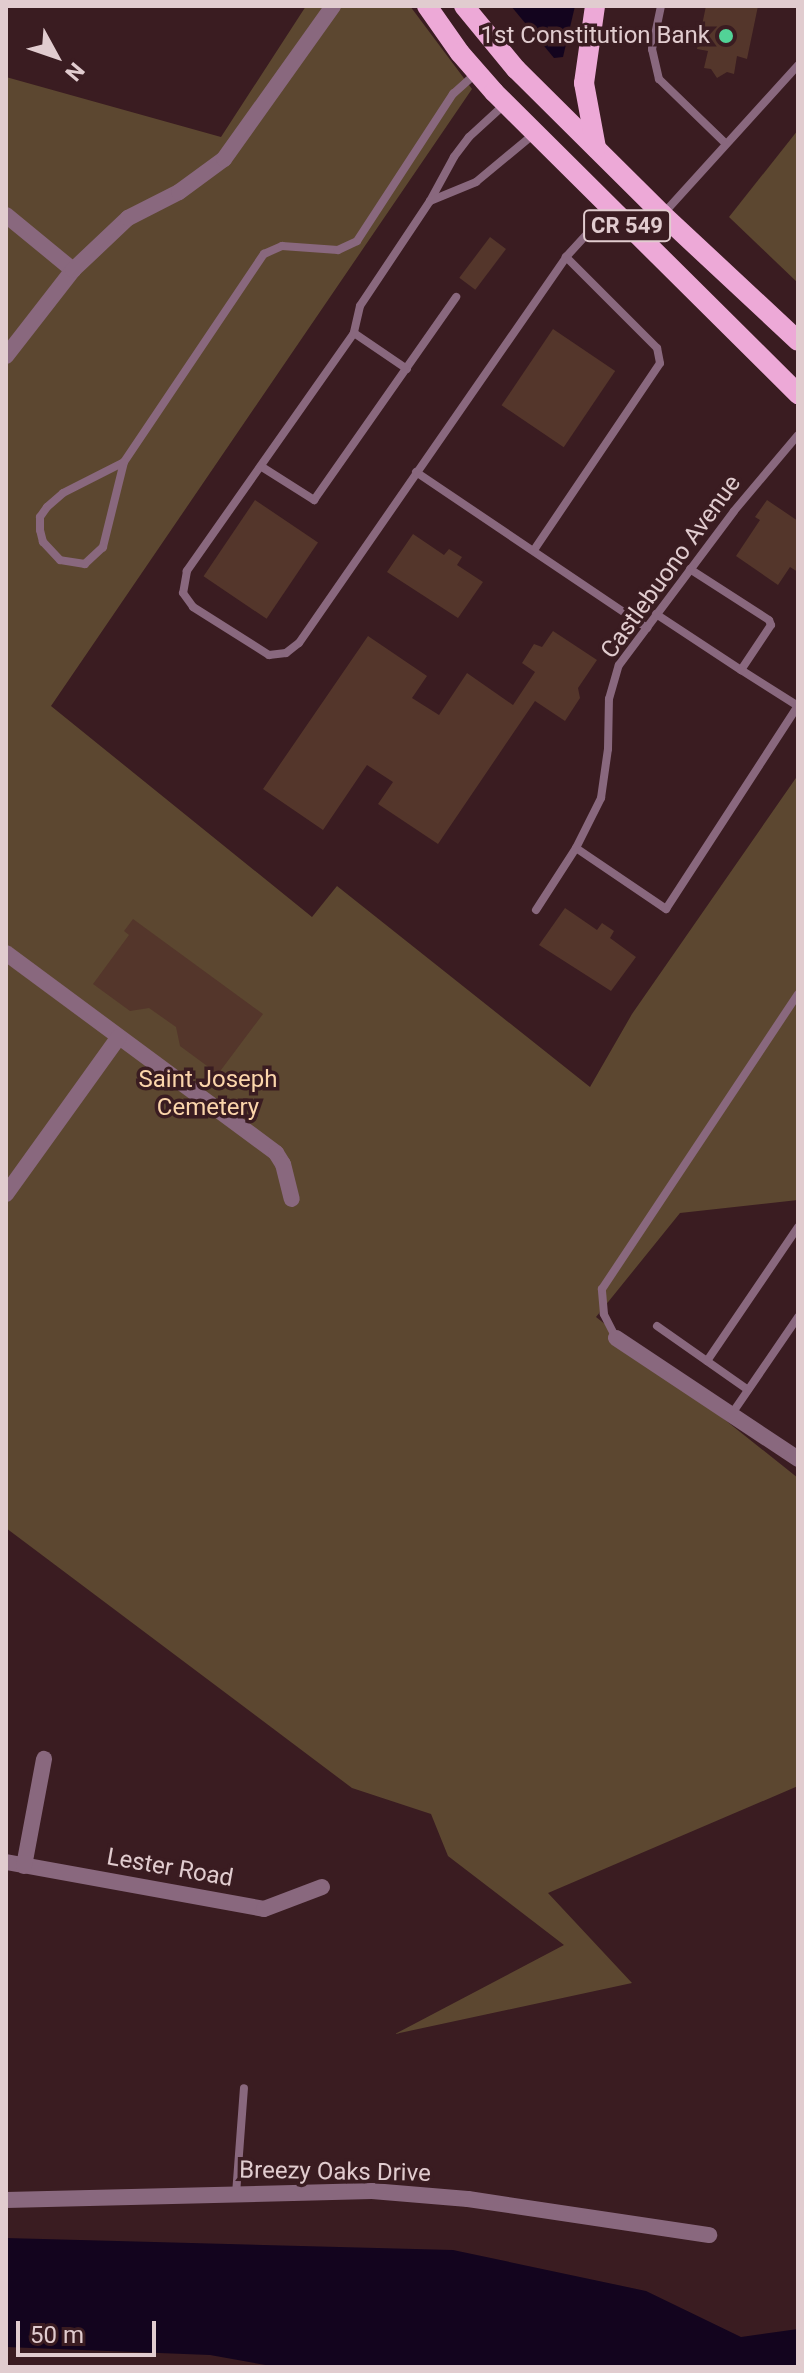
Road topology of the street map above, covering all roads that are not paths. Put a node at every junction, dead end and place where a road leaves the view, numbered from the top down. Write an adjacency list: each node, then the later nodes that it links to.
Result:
1 (333, 6): 17 (street)
2 (427, 6): 7 (main road, CR 549)
3 (464, 6): 11 (main road, CR 549)
4 (595, 6): 11 (main road)
5 (661, 6): 10 (lane)
6 (798, 65): 10 (lane)
7 (477, 72): 8 (main road, CR 549); 25 (lane)
8 (505, 103): 9 (main road, CR 549); 12 (lane)
9 (535, 133): 12 (lane); 13 (main road, CR 549)
10 (726, 144): 14 (lane)
11 (596, 148): 14 (main road, CR 549)
12 (430, 201): 19 (lane)
13 (610, 209): 16 (lane); 23 (main road, CR 549)
14 (662, 214): 20 (main road, CR 549)
15 (6, 215): 17 (street)
16 (566, 257): 27 (lane); 28 (lane)
17 (73, 270): 21 (street)
18 (456, 297): 22 (lane)
19 (354, 333): 22 (lane); 26 (lane)
20 (798, 341)
21 (6, 356)
22 (407, 369): 26 (lane)
23 (798, 394)
24 (798, 435): 29 (lane, Castlebuono Avenue)
25 (124, 462): 25 (lane)
26 (262, 467): 27 (lane)
27 (416, 472): 28 (lane)
28 (534, 550): 31 (lane)
29 (690, 569): 30 (lane, Castlebuono Avenue); 32 (lane)
30 (656, 614): 31 (lane, Castlebuono Avenue); 32 (lane)
31 (647, 628): 33 (lane, Castlebuono Avenue)
32 (741, 670): 33 (lane)
33 (576, 848): 34 (lane, Castlebuono Avenue)
34 (536, 910)
35 (6, 953): 37 (street)
36 (798, 994): 43 (lane)
37 (119, 1037): 38 (street); 39 (street)
38 (6, 1194)
39 (292, 1199)
40 (798, 1227): 44 (lane)
41 (798, 1317): 45 (lane)
42 (657, 1326): 44 (lane)
43 (616, 1338): 46 (street)
44 (707, 1361): 45 (lane)
45 (748, 1390): 46 (lane)
46 (731, 1415): 47 (street)
47 (798, 1459)
48 (44, 1759): 50 (street)
49 (6, 1862): 50 (street, Lester Road)
50 (24, 1866): 51 (street, Lester Road)
51 (322, 1887)
52 (244, 2088): 53 (lane)
53 (236, 2194): 54 (street, Breezy Oaks Drive); 55 (street, Breezy Oaks Drive)
54 (6, 2200)
55 (709, 2235)

